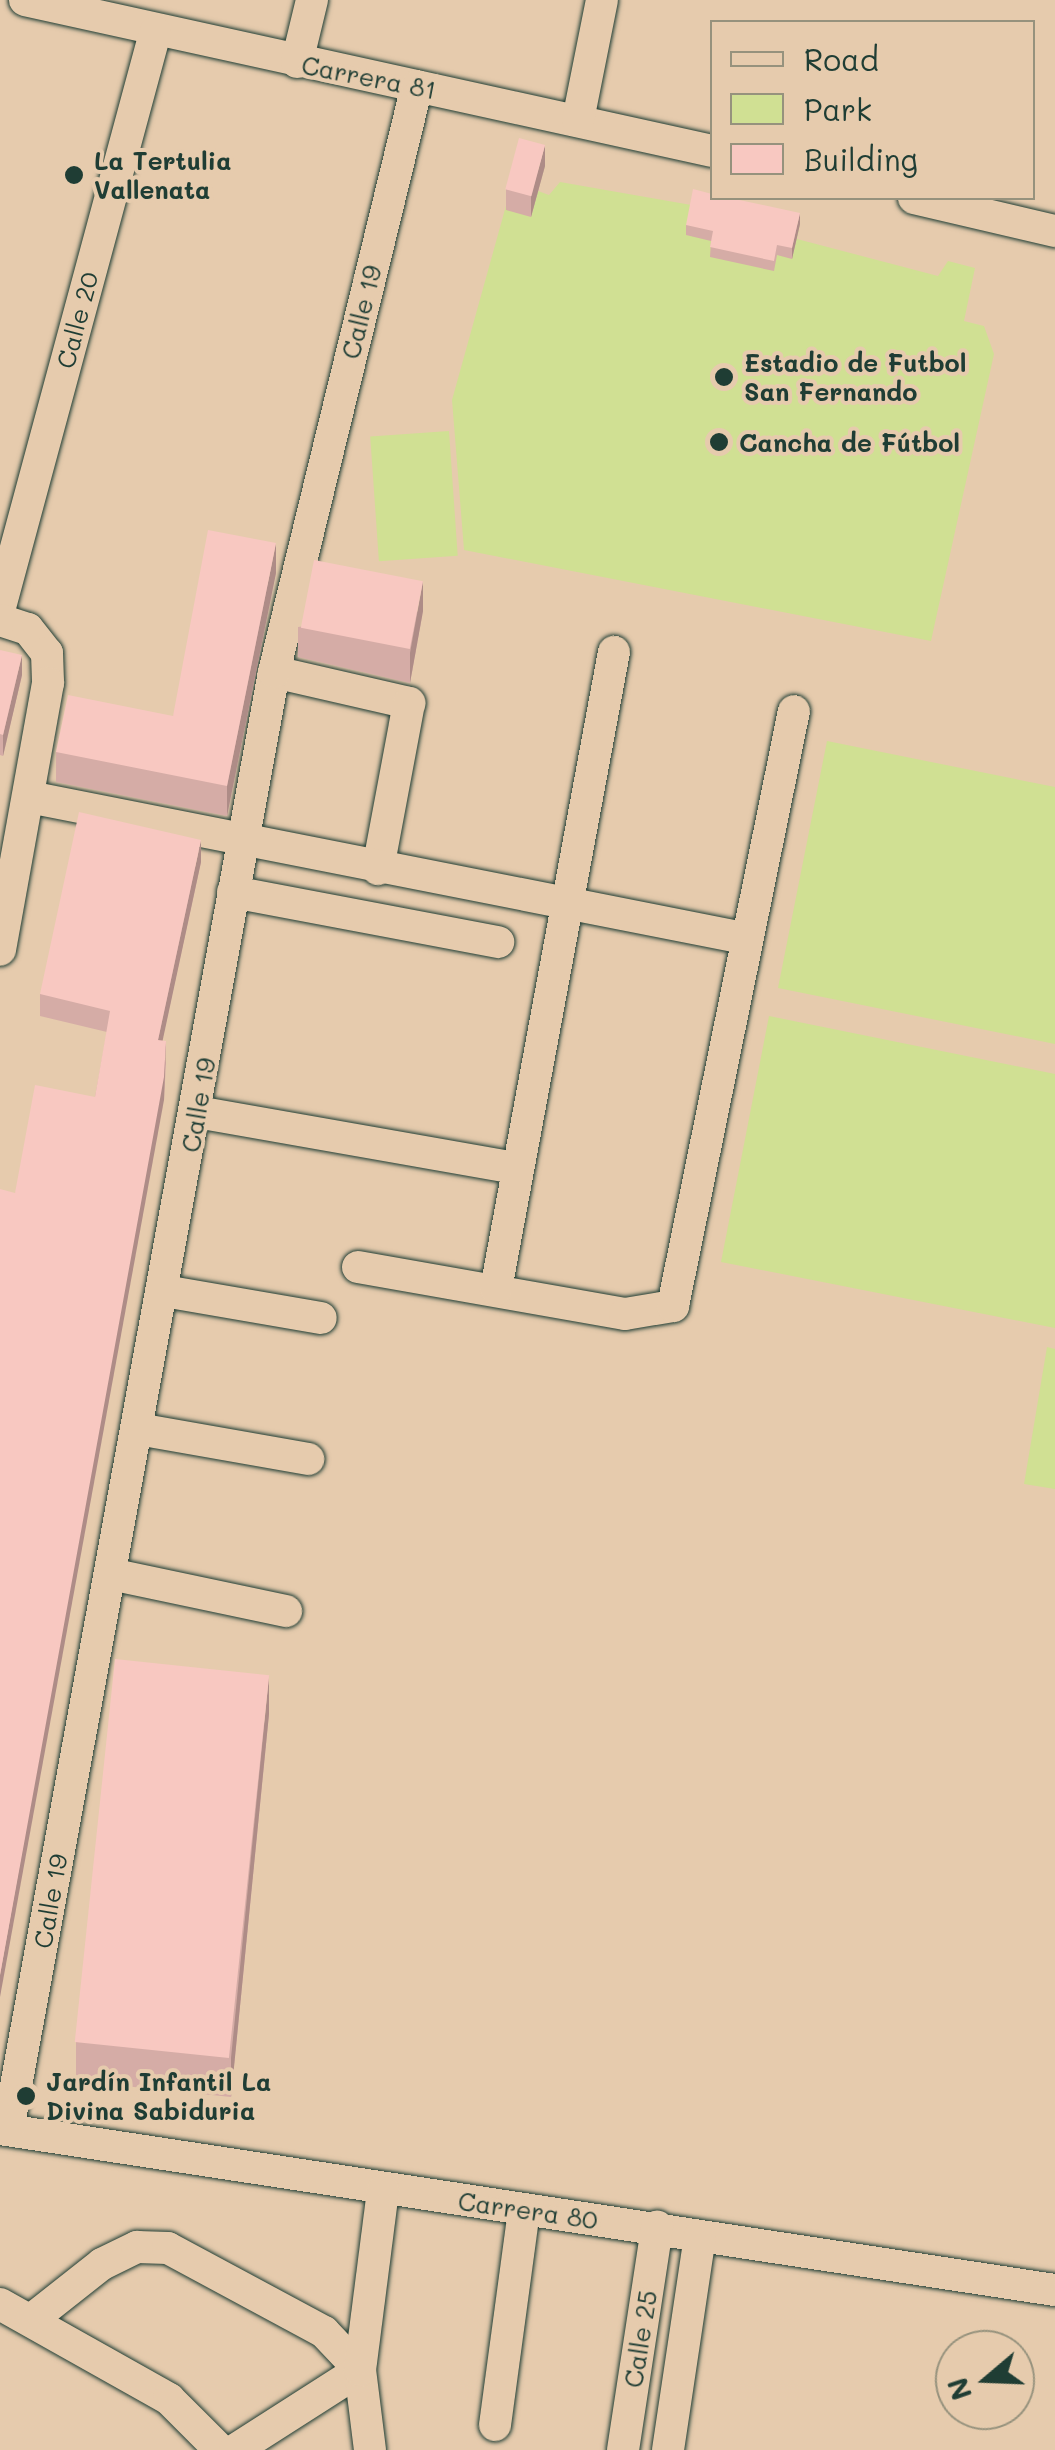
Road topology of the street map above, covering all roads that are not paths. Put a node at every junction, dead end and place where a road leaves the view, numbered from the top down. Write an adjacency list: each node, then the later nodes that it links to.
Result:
1 (312, 0): 5 (street)
2 (602, 0): 7 (street)
3 (35, 1): 4 (street, Carrera 81)
4 (155, 33): 5 (street, Carrera 81); 11 (street, Calle 20)
5 (297, 62): 6 (street, Carrera 81)
6 (418, 86): 7 (street, Carrera 81); 14 (street, Calle 19)
7 (578, 120): 8 (street, Carrera 81)
8 (710, 151)
9 (923, 200): 10 (street)
10 (1055, 230)
11 (0, 607)
12 (0, 620): 16 (street)
13 (614, 652): 20 (street)
14 (274, 672): 17 (street, Calle 19); 18 (street)
15 (794, 712): 21 (street)
16 (29, 797): 17 (street); 23 (street)
17 (241, 841): 18 (street); 19 (street, Calle 19)
18 (378, 868): 20 (street)
19 (233, 892): 22 (street); 24 (street, Calle 19)
20 (560, 904): 21 (street); 25 (street)
21 (744, 938): 27 (street)
22 (498, 942)
23 (0, 950)
24 (197, 1112): 25 (street); 28 (street, Calle 19)
25 (516, 1168): 27 (street)
26 (358, 1267): 27 (street)
27 (496, 1289)
28 (164, 1291): 29 (street); 30 (street, Calle 19)
29 (321, 1318)
30 (138, 1429): 31 (street); 32 (street, Calle 19)
31 (308, 1459)
32 (110, 1574): 33 (street); 34 (street, Calle 19)
33 (286, 1611)
34 (4, 2130): 35 (street, Carrera 80)
35 (383, 2190): 36 (street, Carrera 80); 42 (street)
36 (524, 2210): 37 (street, Carrera 80); 43 (street)
37 (657, 2227): 38 (street, Carrera 80); 47 (street, Calle 25)
38 (700, 2236): 39 (street, Carrera 80); 48 (street, Calle 25)
39 (1055, 2290)
40 (0, 2304): 41 (street)
41 (31, 2320): 42 (street); 44 (street)
42 (360, 2370): 45 (street); 46 (street)
43 (495, 2425)
44 (220, 2450)
45 (235, 2450)
46 (370, 2450)
47 (623, 2450)
48 (668, 2450)

